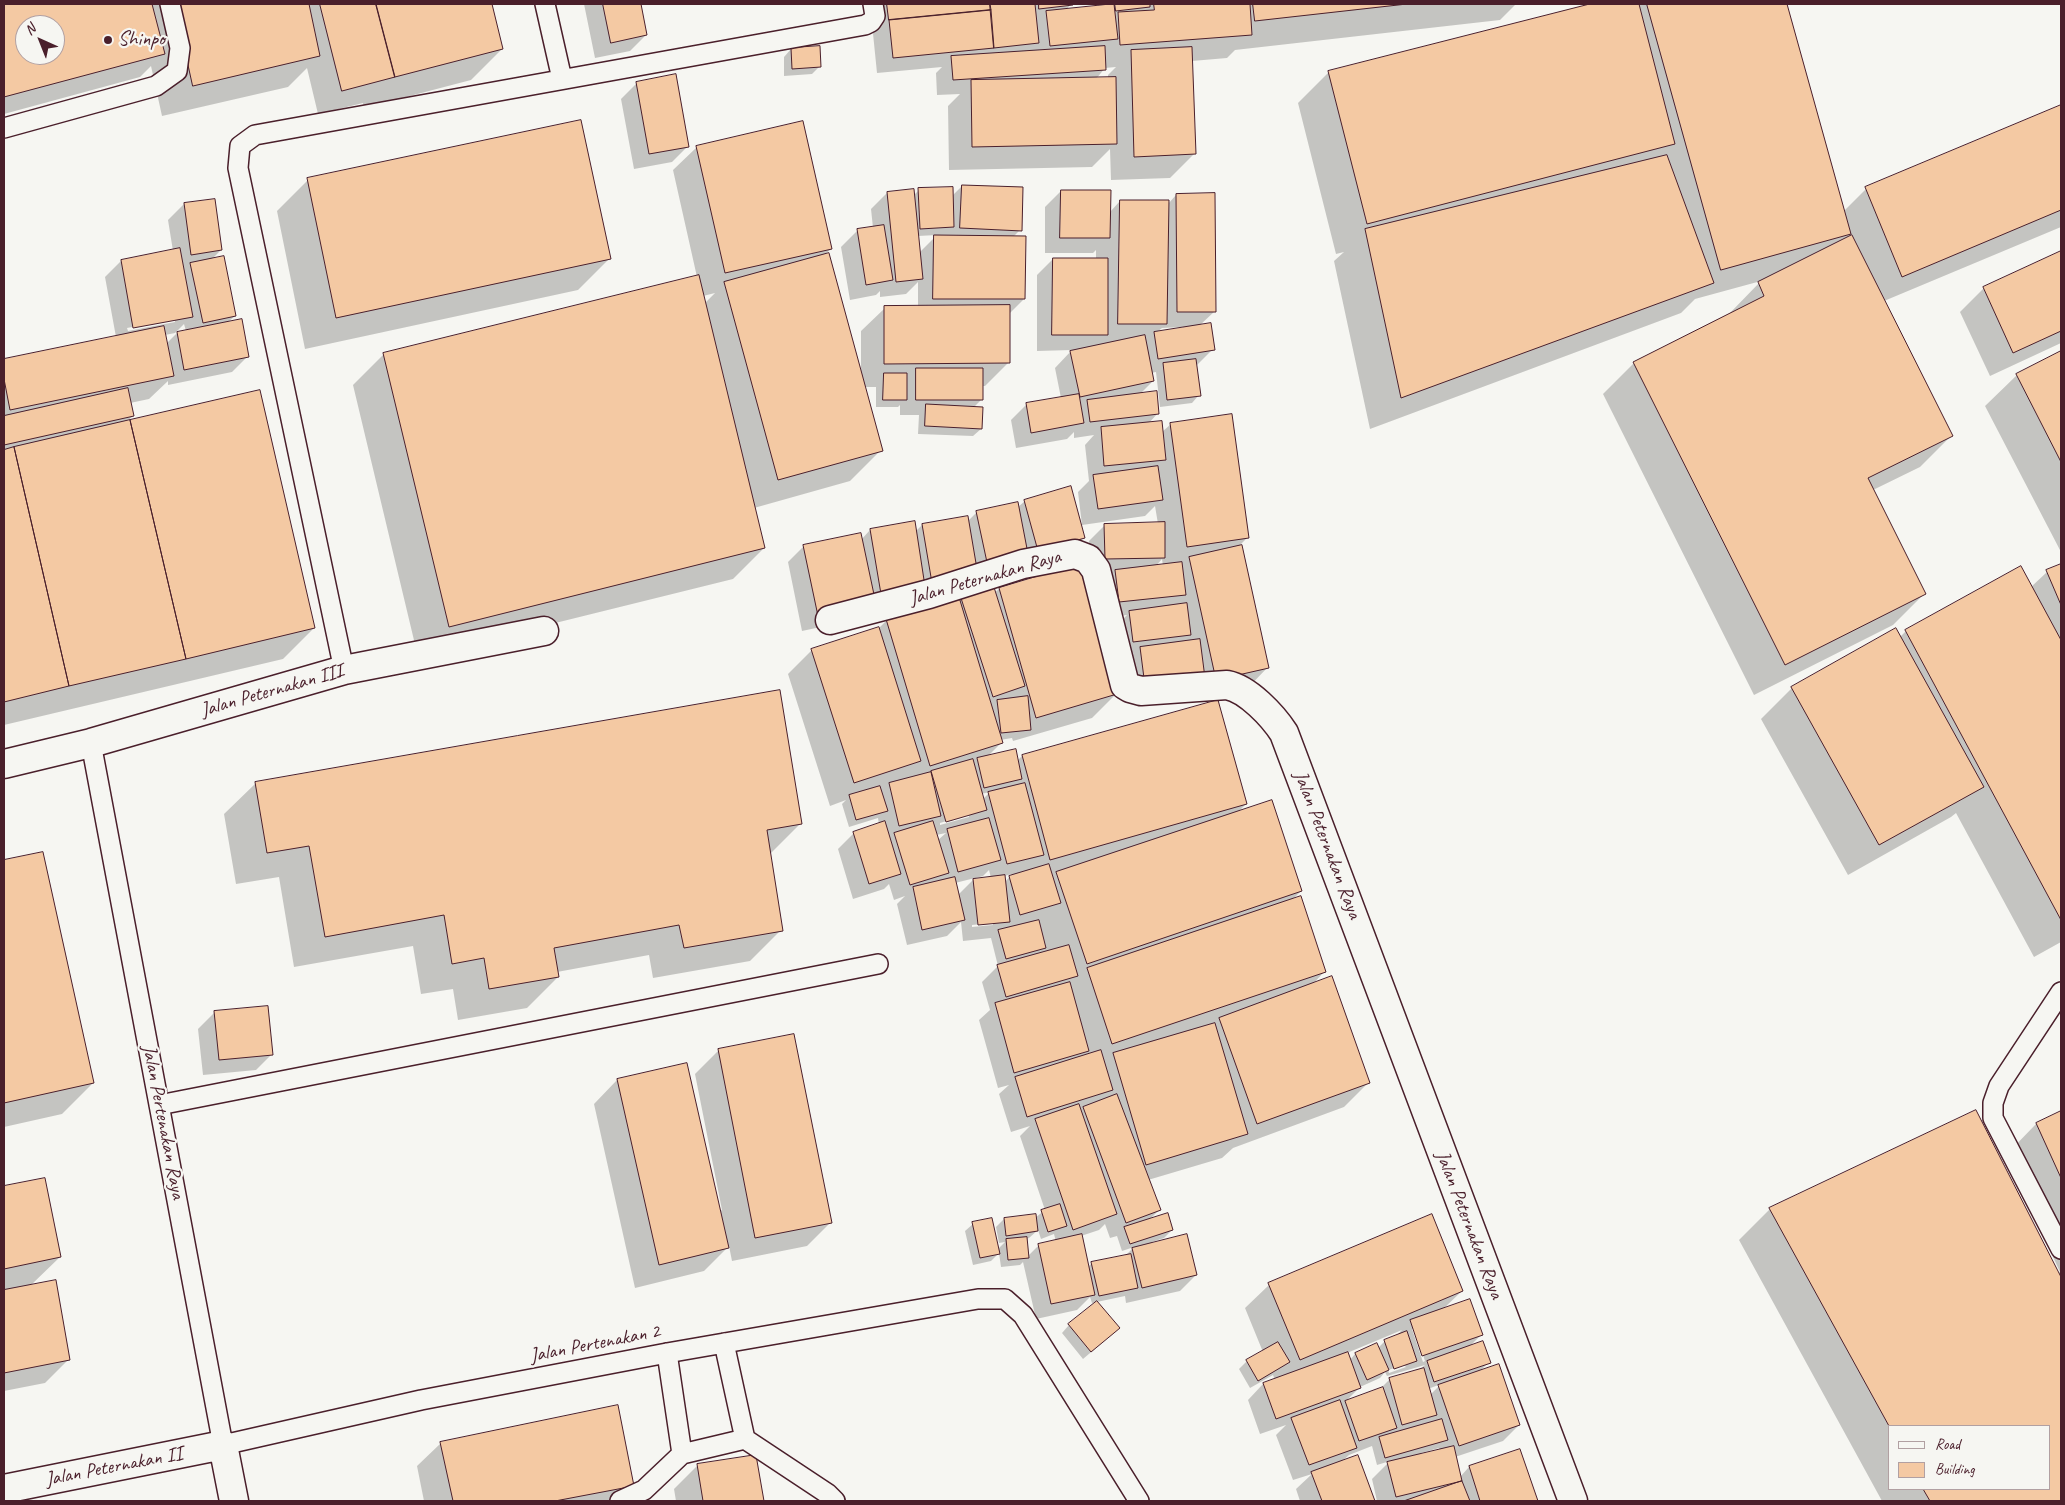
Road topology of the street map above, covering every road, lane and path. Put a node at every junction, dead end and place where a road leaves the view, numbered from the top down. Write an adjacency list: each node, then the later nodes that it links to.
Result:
1 (170, 4): 5 (lane)
2 (545, 4): 4 (lane)
3 (873, 4): 4 (lane)
4 (562, 80): 8 (lane)
5 (4, 128)
6 (830, 620): 25 (street, Jalan Peternakan Raya)
7 (544, 631): 8 (street, Jalan Peternakan III)
8 (344, 670): 9 (street, Jalan Peternakan III)
9 (91, 743): 10 (street, Jalan Peternakan III); 13 (lane, Jalan Pertenakan Raya)
10 (4, 764)
11 (878, 964): 13 (lane)
12 (2061, 992): 14 (lane)
13 (160, 1105): 18 (lane, Jalan Pertenakan Raya)
14 (2061, 1249)
15 (724, 1343): 16 (lane, Jalan Pertenakan 2); 17 (lane); 24 (lane, Jalan Pertenakan 2)
16 (667, 1353): 18 (lane, Jalan Pertenakan 2); 19 (lane)
17 (745, 1439): 19 (lane); 23 (lane)
18 (224, 1446): 20 (street, Jalan Peternakan II); 21 (street, Jalan Pertenakan Raya)
19 (682, 1454): 22 (lane)
20 (4, 1489)
21 (234, 1501)
22 (620, 1501)
23 (835, 1501)
24 (1139, 1501)
25 (1572, 1501)

